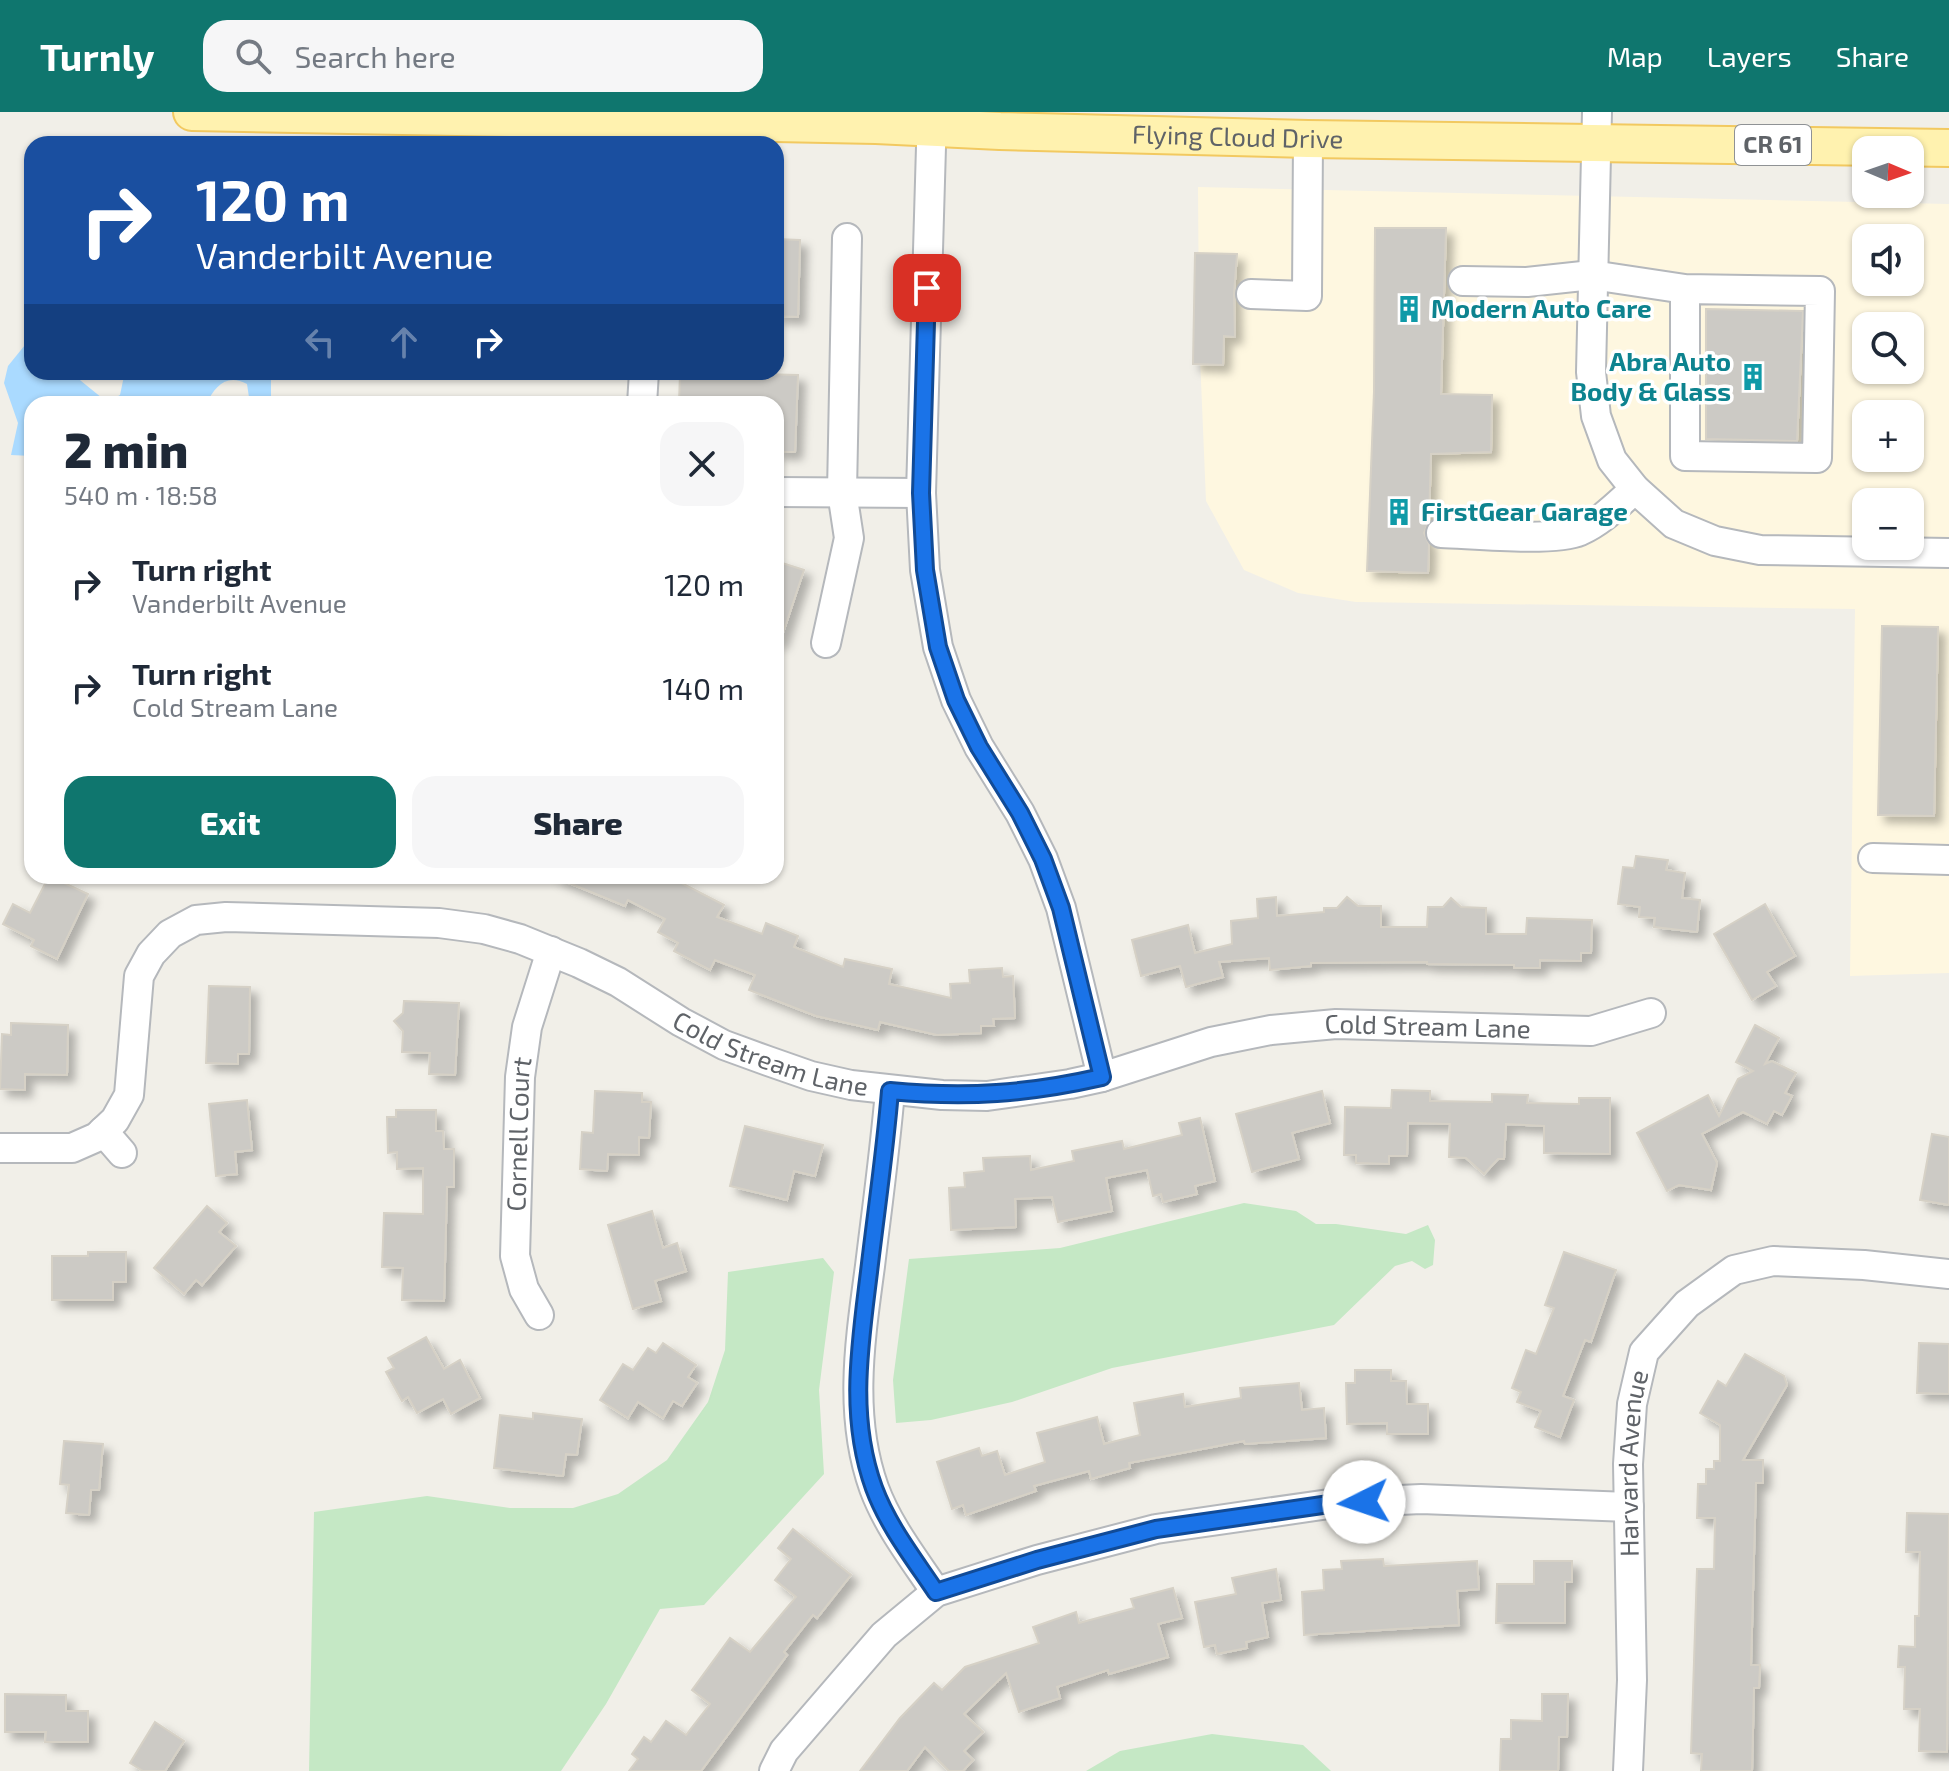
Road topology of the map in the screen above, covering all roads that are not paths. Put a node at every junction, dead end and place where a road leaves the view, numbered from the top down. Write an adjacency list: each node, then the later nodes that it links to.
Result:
1 (192, 112): 2 (main road, Flying Cloud Drive / CR 61)
2 (932, 120): 4 (main road, Flying Cloud Drive / CR 61); 14 (street)
3 (1597, 127): 4 (main road, Flying Cloud Drive / CR 61); 5 (main road, Flying Cloud Drive / CR 61); 7 (street)
4 (1308, 139): 10 (street)
5 (1949, 148)
6 (847, 238): 13 (street)
7 (1592, 275): 8 (street); 9 (street); 11 (street)
8 (1463, 281)
9 (1685, 289): 9 (street)
10 (1251, 294)
11 (1635, 489): 15 (street); 16 (street)
12 (784, 492): 13 (street)
13 (842, 492): 14 (street); 17 (street)
14 (921, 493): 22 (street)
15 (1441, 533)
16 (1949, 553)
17 (826, 643)
18 (1873, 858): 19 (street)
19 (1949, 860)
20 (551, 951): 23 (street, Cold Stream Lane); 24 (street, Cold Stream Lane); 28 (street, Cornell Court)
21 (1651, 1013): 22 (street, Cold Stream Lane)
22 (1102, 1077): 23 (street, Cold Stream Lane)
23 (890, 1091): 30 (street)
24 (103, 1131): 25 (street, Cold Stream Lane); 26 (street)
25 (0, 1148)
26 (122, 1153)
27 (1949, 1274): 29 (street, Harvard Avenue)
28 (539, 1315)
29 (1629, 1507): 30 (street); 32 (street, Harvard Avenue)
30 (936, 1592): 31 (street)
31 (774, 1771)
32 (1628, 1771)

